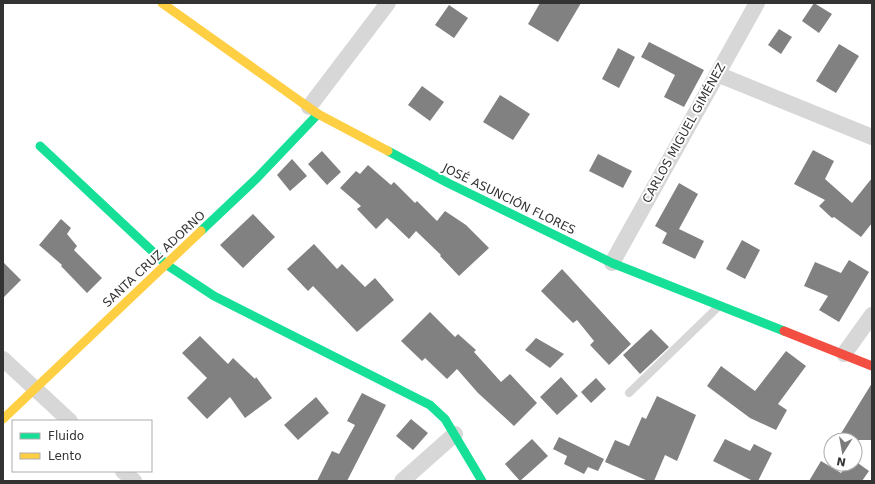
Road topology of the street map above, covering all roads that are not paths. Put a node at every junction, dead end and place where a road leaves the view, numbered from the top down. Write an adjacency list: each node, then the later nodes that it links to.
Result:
1 (162, 3): 5 (street, JOSÉ ASUNCIÓN FLORES)
2 (388, 3): 5 (street)
3 (757, 3): 4 (street, CARLOS MIGUEL GIMÉNEZ)
4 (717, 74): 6 (street); 8 (street, CARLOS MIGUEL GIMÉNEZ)
5 (313, 110): 8 (street, JOSÉ ASUNCIÓN FLORES); 9 (street, SANTA CRUZ ADORNO)
6 (872, 137)
7 (40, 146): 9 (street)
8 (612, 263): 10 (street, JOSÉ ASUNCIÓN FLORES)
9 (167, 265): 15 (street, SANTA CRUZ ADORNO); 19 (street)
10 (719, 306): 12 (street, JOSÉ ASUNCIÓN FLORES); 16 (lane)
11 (872, 315): 12 (street)
12 (844, 354): 14 (street, JOSÉ ASUNCIÓN FLORES)
13 (3, 359): 15 (street)
14 (872, 366)
15 (34, 388): 17 (street, SANTA CRUZ ADORNO); 18 (street)
16 (629, 393)
17 (3, 419)
18 (69, 420)
19 (455, 434): 22 (street); 23 (street)
20 (124, 472): 21 (street)
21 (134, 481)
22 (402, 481)
23 (482, 481)

